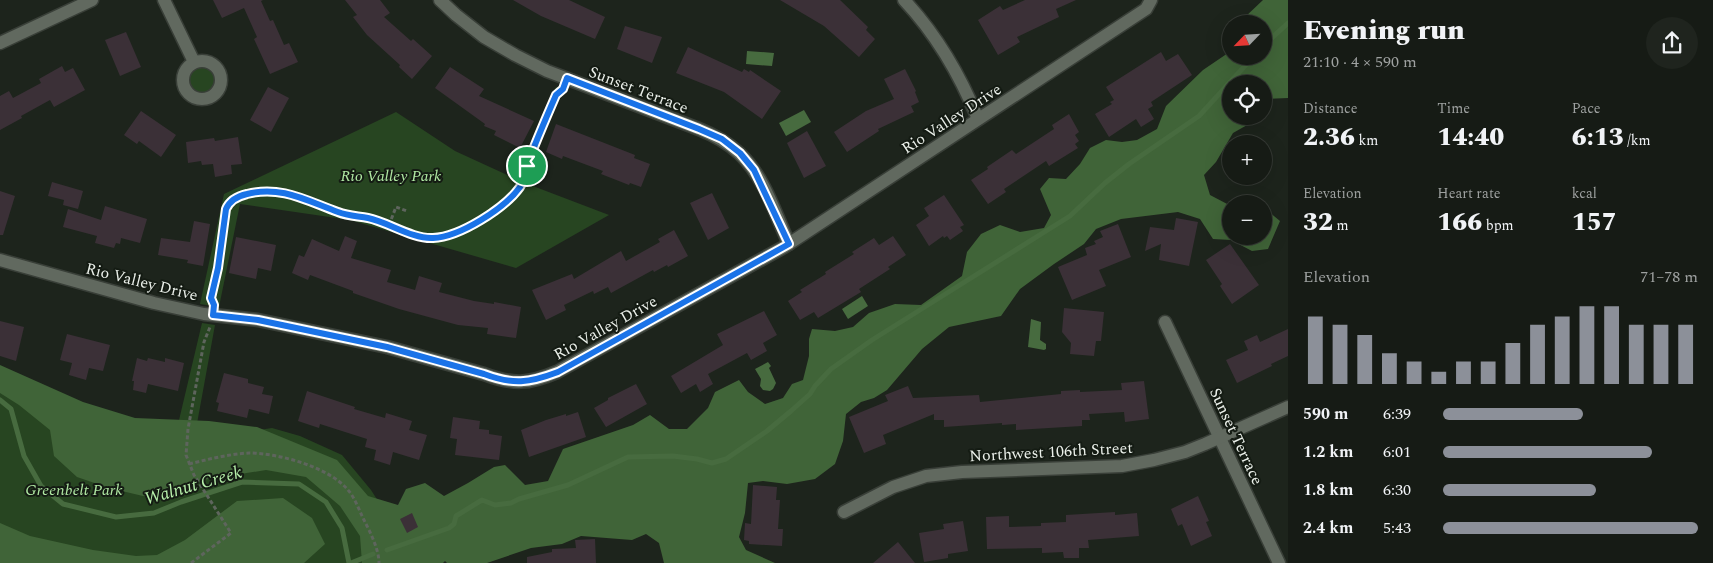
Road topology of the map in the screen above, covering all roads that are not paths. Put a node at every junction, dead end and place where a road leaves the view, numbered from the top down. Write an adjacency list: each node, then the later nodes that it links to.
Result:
1 (92, 0): 6 (street)
2 (164, 0): 7 (street)
3 (440, 0): 9 (street, Sunset Terrace)
4 (904, 0): 8 (street)
5 (1151, 0): 8 (street, Rio Valley Drive)
6 (0, 43)
7 (194, 62)
8 (978, 119): 9 (street, Rio Valley Drive)
9 (789, 244): 10 (street, Rio Valley Drive)
10 (0, 260)
11 (1165, 322): 13 (street, Sunset Terrace)
12 (1288, 407): 13 (street, Northwest 106th Street)
13 (1220, 438): 14 (street, Northwest 106th Street); 15 (street, Sunset Terrace)
14 (844, 512)
15 (1279, 563)

